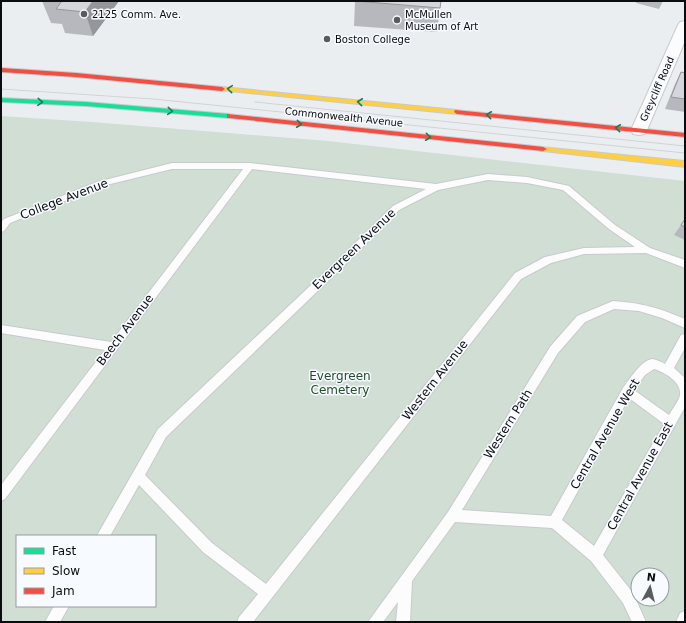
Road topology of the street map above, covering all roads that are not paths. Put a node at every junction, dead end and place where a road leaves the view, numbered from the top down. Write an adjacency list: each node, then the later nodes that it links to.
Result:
1 (685, 25): 4 (street, Greycliff Road)
2 (1, 70): 4 (main road, Commonwealth Avenue, one-way to 2)
3 (1, 100): 6 (main road, Commonwealth Avenue, one-way to 6)
4 (638, 130): 5 (main road, Commonwealth Avenue)
5 (685, 135)
6 (685, 164)
7 (250, 166): 8 (lane, College Avenue); 9 (lane, College Avenue); 15 (lane, Beech Avenue)
8 (436, 187): 10 (lane, Evergreen Avenue); 21 (lane, Evergreen Avenue)
9 (1, 230)
10 (647, 250): 11 (lane, Western Avenue); 28 (lane, Western Avenue)
11 (685, 264)
12 (685, 324): 23 (lane, Western Path)
13 (1, 329): 15 (lane)
14 (685, 338): 16 (lane)
15 (113, 346): 22 (lane, Beech Avenue)
16 (668, 369): 17 (lane, Central Avenue West); 18 (lane)
17 (627, 391): 20 (lane); 24 (lane, Central Avenue West)
18 (685, 392)
19 (685, 397): 20 (lane, Central Avenue East)
20 (670, 422): 26 (lane, Central Avenue East)
21 (138, 476): 25 (lane, Evergreen Avenue); 28 (lane)
22 (1, 495)
23 (452, 516): 24 (lane); 27 (lane, Western Path)
24 (554, 522): 26 (lane)
25 (104, 535)
26 (596, 556): 35 (lane)
27 (406, 579): 33 (lane, Western Path); 34 (lane)
28 (266, 593): 32 (lane, Western Avenue)
29 (61, 607): 31 (lane)
30 (685, 618): 36 (lane)
31 (52, 622)
32 (244, 622)
33 (375, 622)
34 (403, 622)
35 (638, 622)
36 (683, 622)

